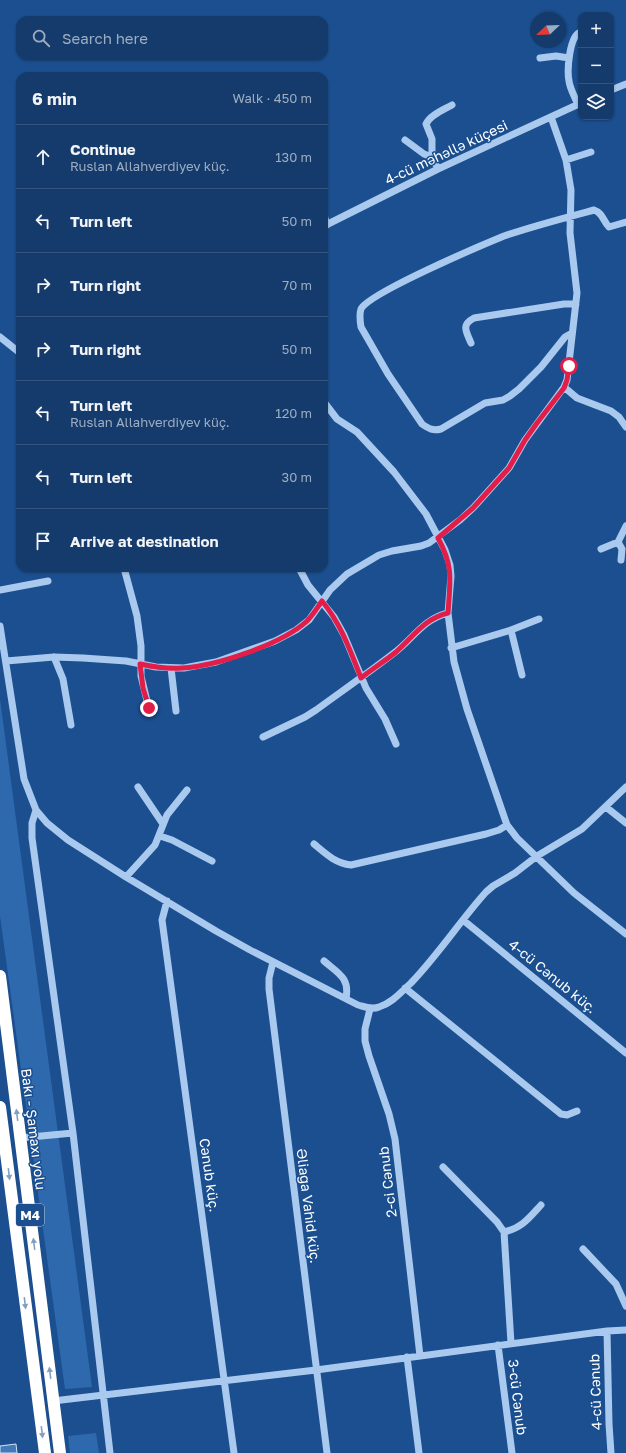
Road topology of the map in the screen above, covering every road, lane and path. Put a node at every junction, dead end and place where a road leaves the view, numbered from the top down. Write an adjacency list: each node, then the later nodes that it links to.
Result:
1 (578, 33): 3 (street)
2 (540, 58): 3 (street)
3 (569, 58): 6 (street)
4 (626, 84): 5 (street)
5 (614, 89)
6 (578, 102)
7 (578, 104): 9 (street, 4-cü məhəllə küçesi)
8 (452, 105): 12 (street)
9 (551, 117): 13 (street); 14 (street, 4-cü məhəllə küçesi)
10 (405, 140): 12 (street)
11 (591, 152): 13 (street)
12 (432, 157): 14 (street)
13 (566, 160): 15 (street)
14 (438, 169): 17 (street, 4-cü məhəllə küçesi)
15 (571, 216): 16 (street); 18 (street); 19 (street)
16 (626, 222)
17 (328, 224)
18 (576, 304): 19 (street); 21 (street)
19 (572, 333): 23 (street)
20 (0, 337): 22 (street)
21 (471, 343)
22 (16, 350)
23 (564, 388): 25 (street); 27 (street)
24 (328, 407): 27 (street)
25 (626, 427)
26 (626, 526): 28 (street)
27 (438, 538): 35 (street); 36 (street)
28 (618, 542): 29 (street); 30 (street)
29 (601, 549)
30 (621, 560)
31 (125, 572): 43 (street)
32 (301, 572): 35 (street)
33 (48, 581): 34 (street)
34 (0, 590)
35 (322, 601): 44 (street); 46 (street)
36 (448, 613): 40 (street); 46 (street)
37 (538, 619): 39 (street)
38 (0, 626): 42 (street)
39 (511, 630): 40 (street); 45 (street)
40 (451, 648): 59 (street)
41 (54, 657): 42 (street); 43 (street); 49 (street)
42 (6, 661): 56 (street)
43 (140, 664): 44 (street); 47 (street)
44 (171, 668): 48 (street)
45 (522, 675)
46 (361, 678): 50 (street); 51 (street)
47 (149, 708)
48 (176, 711)
49 (71, 725)
50 (263, 737)
51 (396, 744)
52 (138, 787): 58 (street)
53 (626, 787): 55 (street)
54 (187, 790): 58 (street)
55 (606, 807): 57 (street); 62 (street)
56 (36, 810): 64 (street); 77 (street)
57 (626, 822)
58 (163, 824): 60 (street)
59 (507, 825): 61 (street); 62 (street)
60 (160, 836): 63 (street); 64 (street)
61 (314, 844)
62 (537, 856): 66 (street); 67 (street)
63 (212, 861)
64 (126, 877): 65 (street)
65 (167, 901): 69 (street); 91 (street, Cənub küç.)
66 (463, 920): 71 (street); 74 (street, 4-cü Cənub küç.)
67 (626, 934)
68 (324, 961): 72 (street)
69 (273, 962): 72 (street); 90 (street, Əliağa Vahid küç.)
70 (0, 976): 78 (highway, Bakı - Şamaxı yolu / M4, one-way to 70)
71 (405, 988): 73 (street); 76 (street)
72 (346, 998): 73 (street)
73 (370, 1009): 88 (street, 2-ci Cənub)
74 (626, 1053)
75 (0, 1107): 94 (highway, M4, one-way to 94)
76 (577, 1111)
77 (73, 1133): 78 (street); 92 (street)
78 (20, 1138): 93 (highway, Bakı - Şamaxı yolu / M4, one-way to 78)
79 (443, 1167): 81 (street)
80 (540, 1205): 81 (street)
81 (504, 1232): 86 (street)
82 (583, 1249): 83 (street)
83 (626, 1306)
84 (626, 1330): 85 (street)
85 (607, 1331): 86 (street); 101 (street, 4-cü Cənub)
86 (511, 1343): 87 (street)
87 (498, 1345): 88 (street); 100 (street, 3-cü Cənub)
88 (420, 1356): 89 (street)
89 (407, 1357): 90 (street); 99 (street)
90 (316, 1370): 91 (street); 98 (street, Əliağa Vahid küç.)
91 (225, 1381): 92 (street); 97 (street, Cənub küç.)
92 (102, 1395): 93 (street); 96 (street)
93 (53, 1401): 95 (highway, Bakı - Şamaxı yolu / M4)
94 (45, 1453)
95 (60, 1453)
96 (110, 1453)
97 (234, 1453)
98 (327, 1453)
99 (419, 1453)
100 (512, 1453)
101 (611, 1453)

